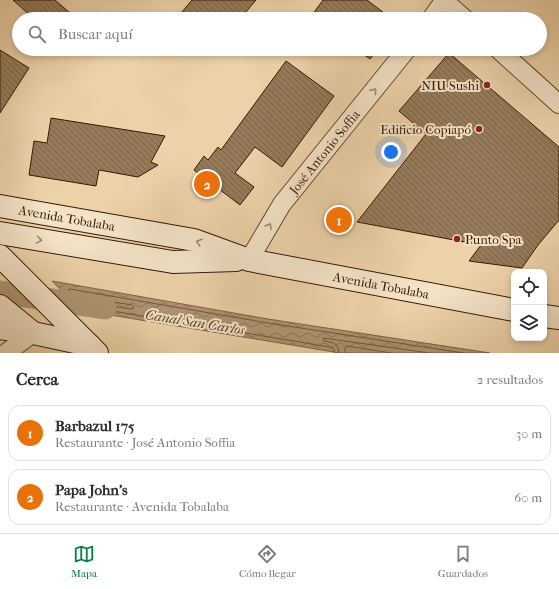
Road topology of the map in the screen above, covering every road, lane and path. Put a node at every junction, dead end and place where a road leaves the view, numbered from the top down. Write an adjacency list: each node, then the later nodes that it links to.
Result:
1 (444, 0): 2 (street); 3 (street)
2 (436, 12)
3 (457, 12)
4 (401, 56): 10 (street, José Antonio Soffia, one-way to 4)
5 (506, 56): 6 (street)
6 (559, 104)
7 (0, 206): 10 (main road, Avenida Tobalaba, one-way to 7)
8 (0, 233): 10 (main road, Avenida Tobalaba, one-way to 10)
9 (0, 256): 16 (main road)
10 (249, 260): 11 (main road, Avenida Tobalaba)
11 (511, 309)
12 (3, 316): 15 (main road)
13 (547, 316): 14 (main road)
14 (559, 318)
15 (33, 333): 16 (main road); 17 (street); 18 (main road)
16 (93, 349)
17 (6, 353)
18 (64, 353)

